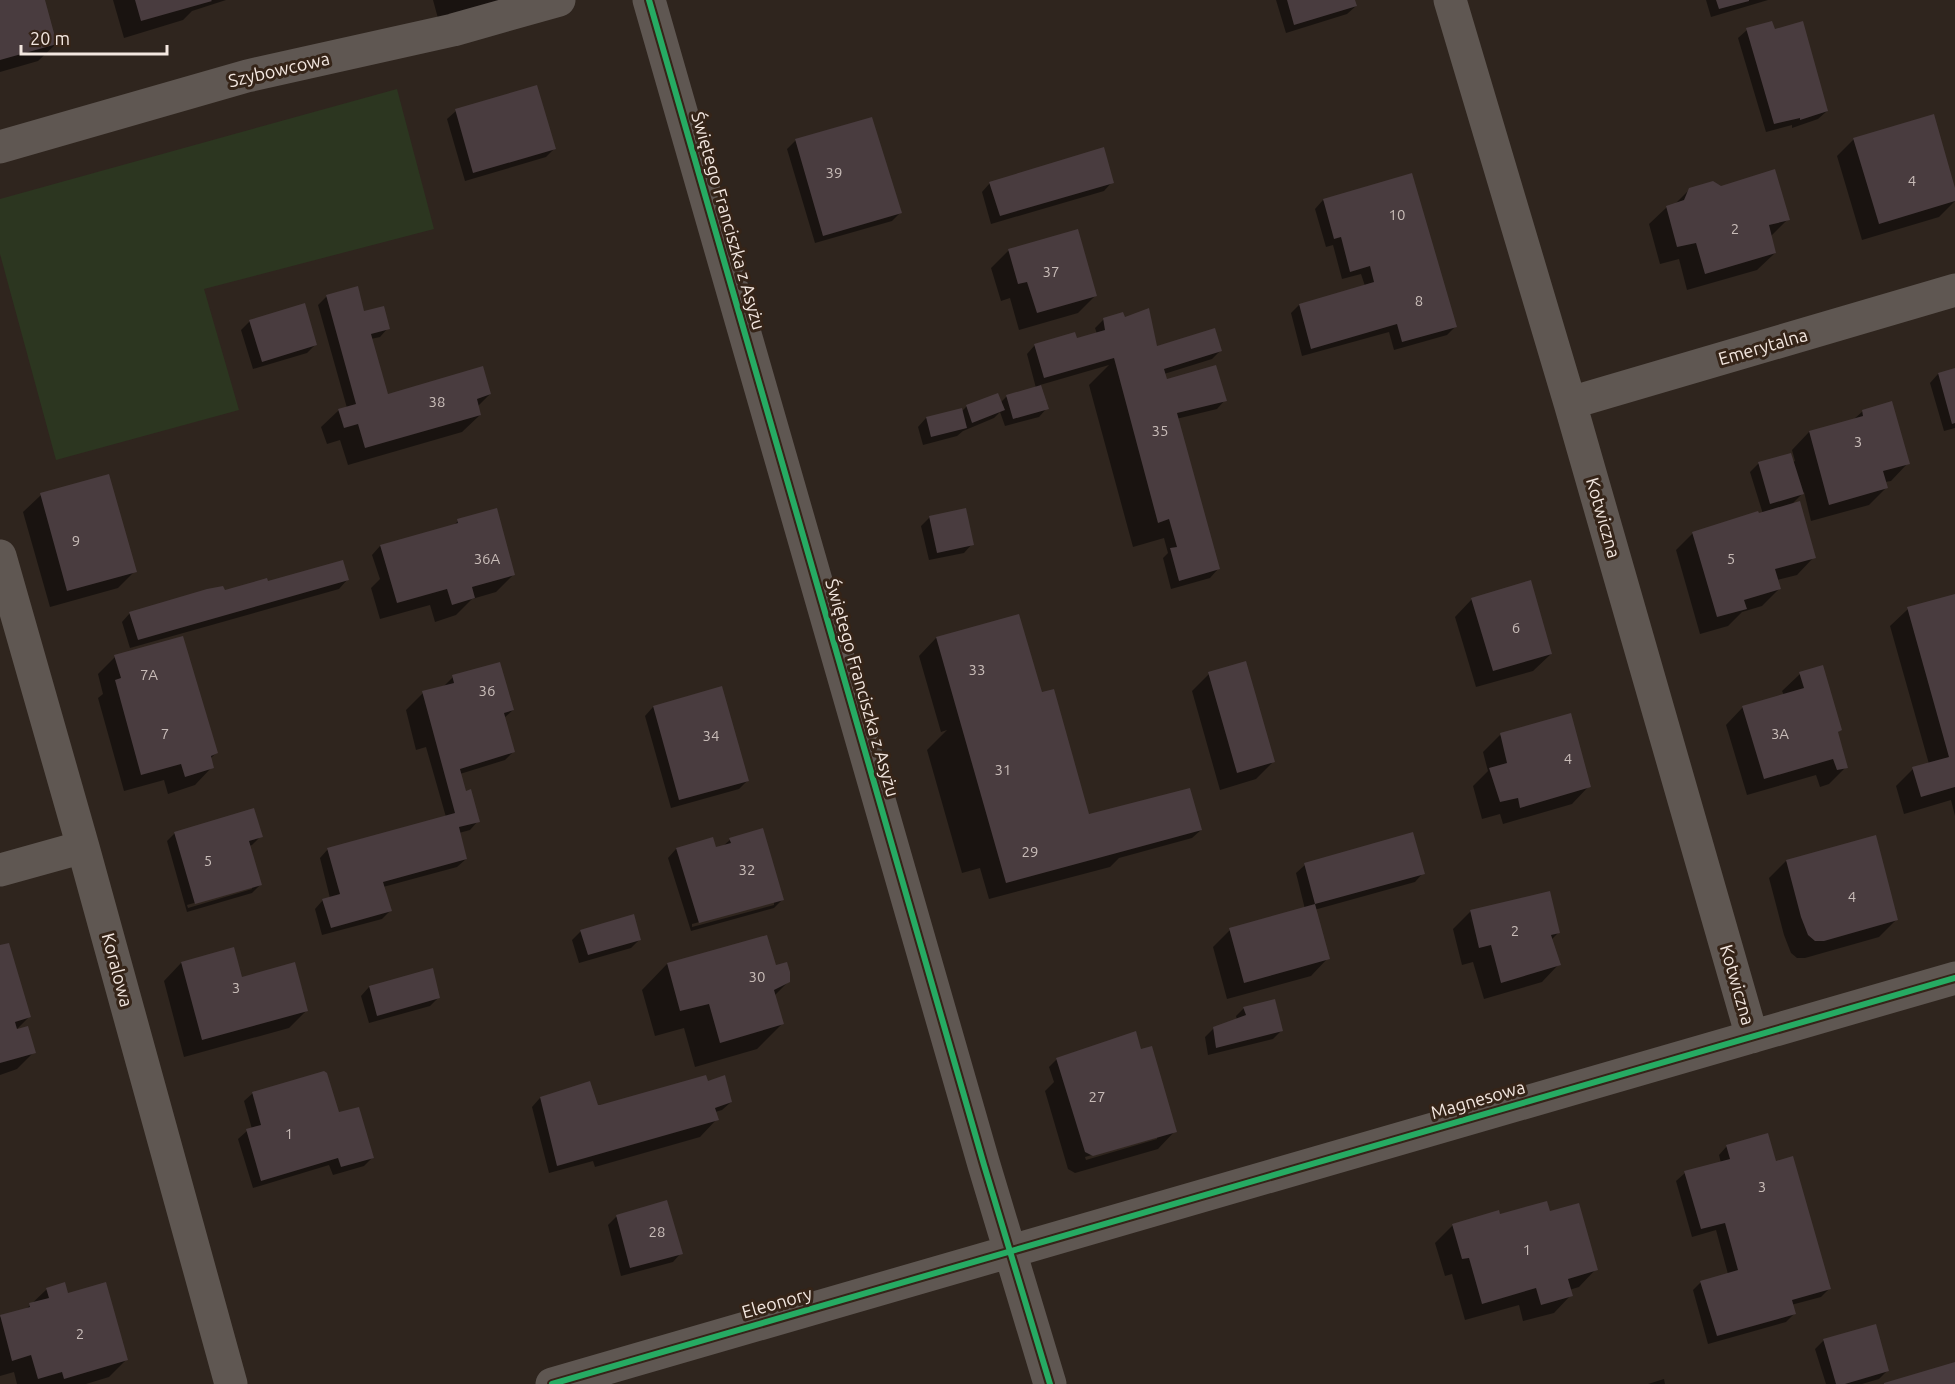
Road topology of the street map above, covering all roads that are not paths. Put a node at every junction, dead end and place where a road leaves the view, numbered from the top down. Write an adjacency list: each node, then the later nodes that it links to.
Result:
1 (559, 0): 4 (street, Szybowcowa)
2 (649, 0): 12 (street, Świętego Franciszka z Asyżu)
3 (1450, 0): 6 (street, Kotwiczna)
4 (0, 147)
5 (1955, 290): 6 (street, Emerytalna)
6 (1570, 403): 11 (street, Kotwiczna)
7 (0, 556): 8 (street, Koralowa)
8 (83, 847): 9 (street); 13 (street, Koralowa)
9 (0, 870)
10 (1955, 978): 11 (street, Magnesowa)
11 (1752, 1037): 12 (street, Magnesowa)
12 (1010, 1251): 14 (street, Eleonory); 15 (street, Świętego Franciszka z Asyżu)
13 (231, 1384)
14 (552, 1384)
15 (1050, 1384)

